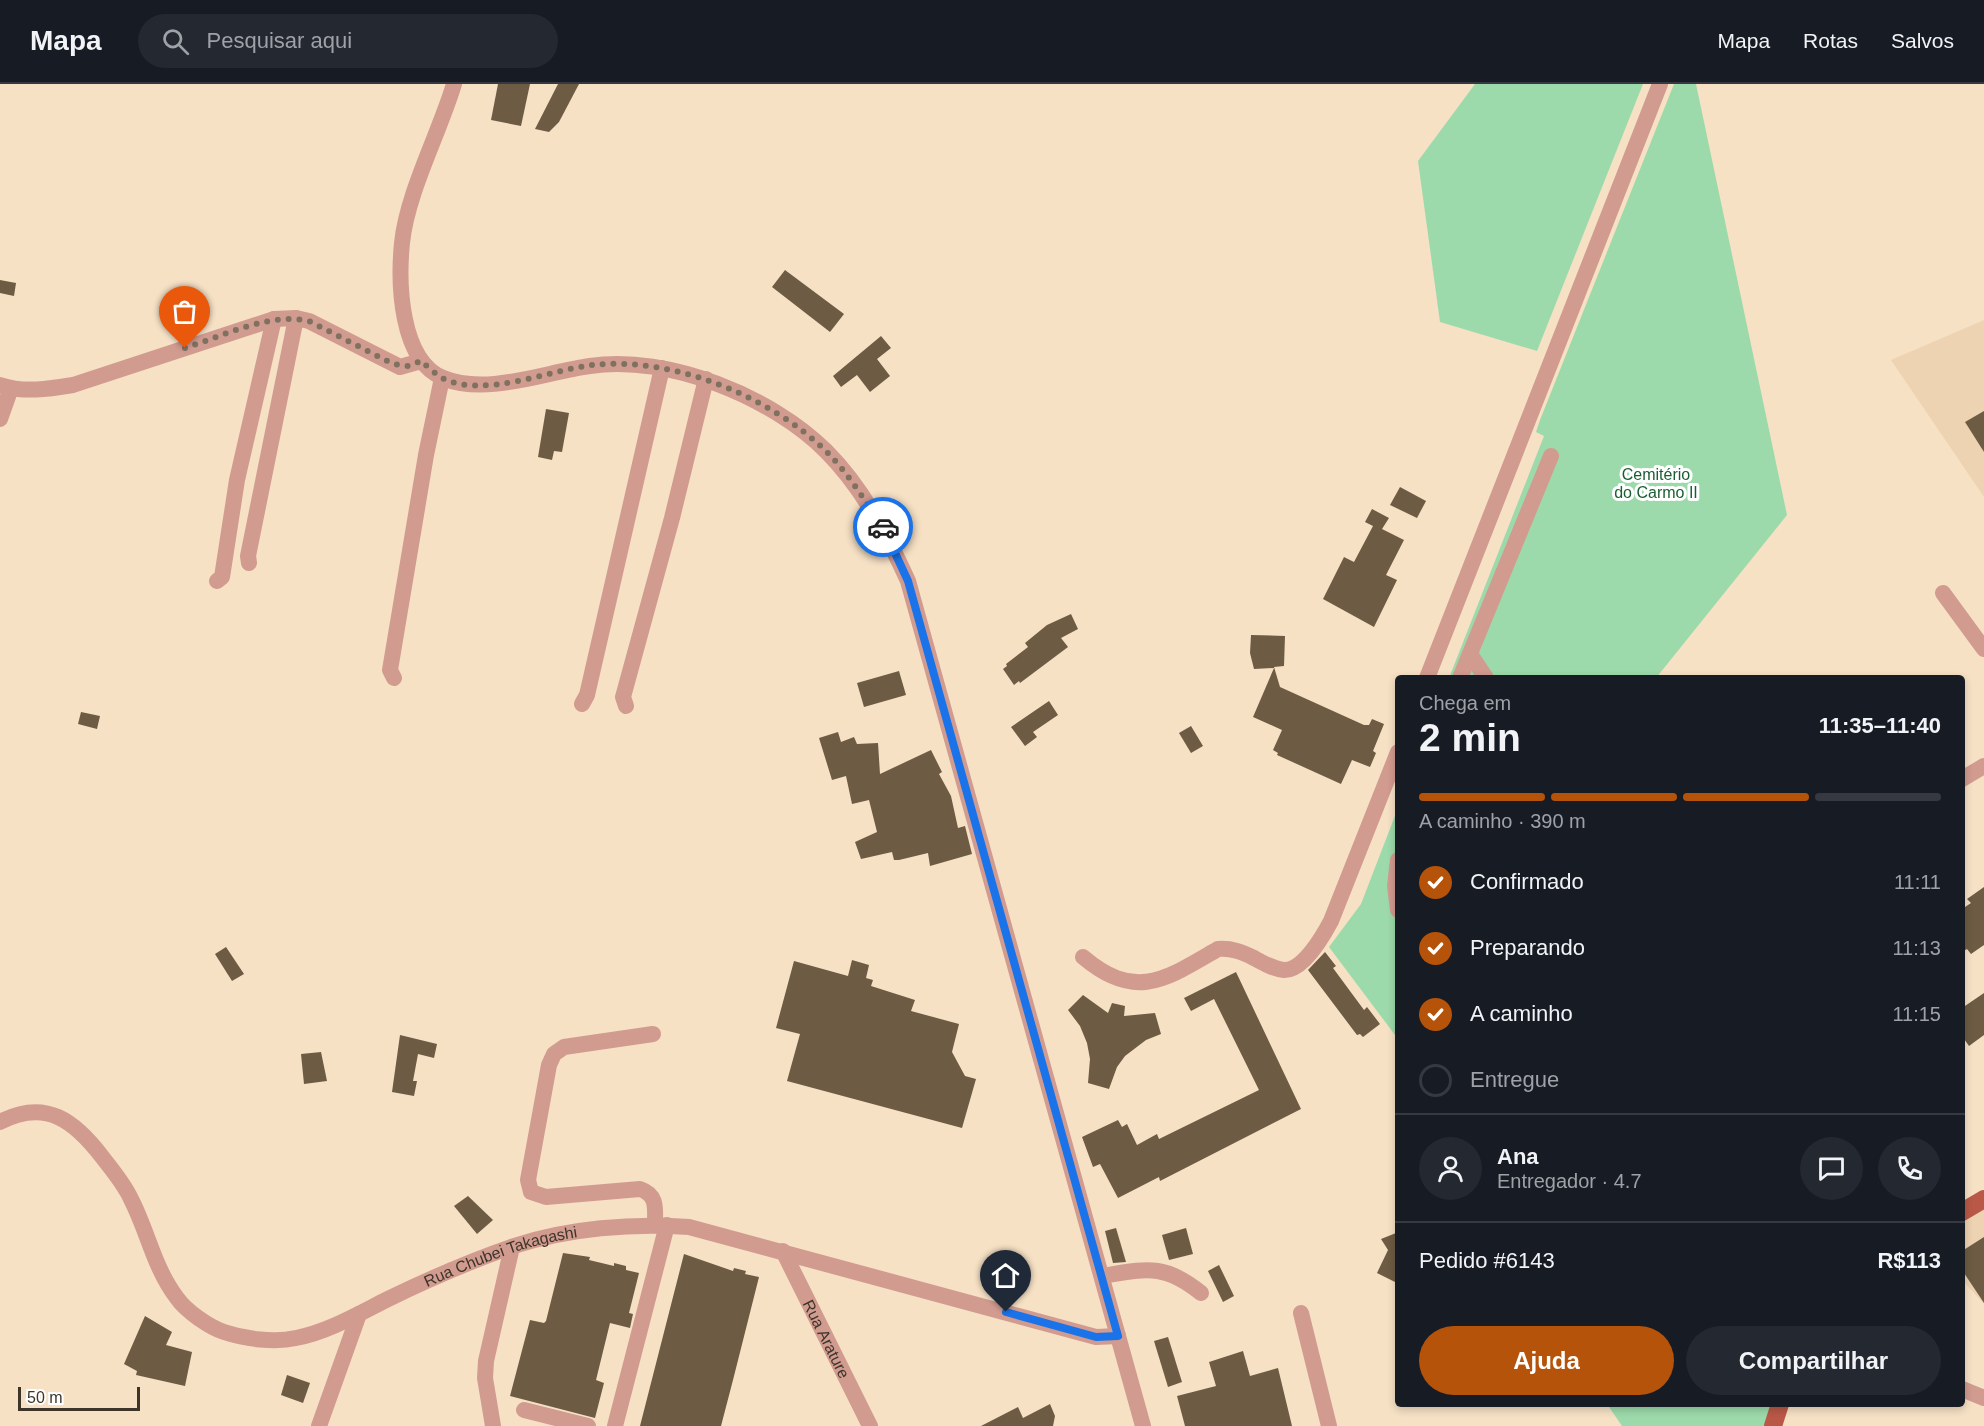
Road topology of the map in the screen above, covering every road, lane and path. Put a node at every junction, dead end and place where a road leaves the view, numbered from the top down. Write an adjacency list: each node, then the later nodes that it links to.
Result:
1 (454, 84): 5 (street)
2 (1660, 84): 17 (street)
3 (296, 318): 4 (street); 5 (street); 12 (street)
4 (274, 319): 9 (street); 13 (street)
5 (421, 361): 7 (street)
6 (662, 368): 7 (street); 8 (street); 21 (street)
7 (442, 378): 20 (street)
8 (706, 379): 22 (street); 34 (street)
9 (5, 387): 10 (street)
10 (0, 419)
11 (1551, 456): 16 (street)
12 (249, 563)
13 (217, 581)
14 (1944, 594): 15 (street)
15 (1984, 649)
16 (1470, 654): 18 (street); 19 (street)
17 (1428, 675)
18 (1461, 675)
19 (1484, 675)
20 (394, 678)
21 (582, 704)
22 (626, 706)
23 (1395, 760): 26 (street)
24 (1984, 766): 25 (street)
25 (1965, 777)
26 (1083, 957)
27 (653, 1034): 31 (street)
28 (0, 1122): 37 (street, Rua Chubei Takagashi)
29 (1984, 1199): 30 (main road)
30 (1965, 1210)
31 (661, 1225): 32 (street, Rua Chubei Takagashi); 33 (street, Rua Chubei Takagashi); 46 (street)
32 (512, 1247): 37 (street, Rua Chubei Takagashi); 44 (street)
33 (783, 1251): 38 (street, Rua Chubei Takagashi); 47 (street, Rua Arature)
34 (1102, 1276): 35 (street); 38 (street)
35 (1201, 1293)
36 (1301, 1313): 49 (street)
37 (359, 1314): 43 (street)
38 (1118, 1336): 48 (street)
39 (1965, 1390): 40 (street)
40 (1984, 1398)
41 (1779, 1407): 50 (main road)
42 (524, 1410): 45 (street)
43 (319, 1426)
44 (493, 1426)
45 (588, 1426)
46 (615, 1426)
47 (870, 1426)
48 (1143, 1426)
49 (1329, 1426)
50 (1773, 1426)

